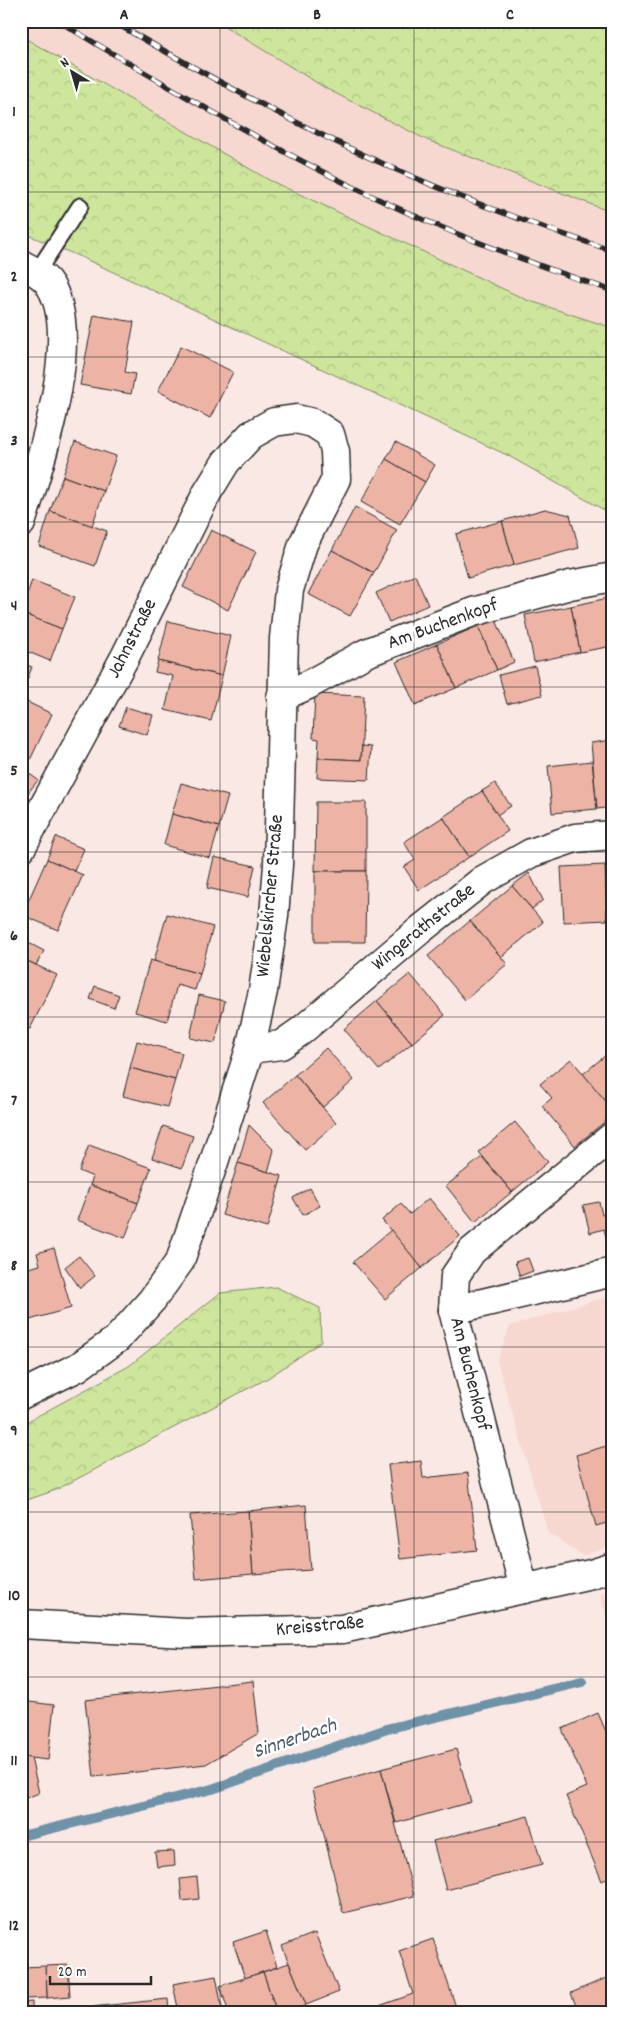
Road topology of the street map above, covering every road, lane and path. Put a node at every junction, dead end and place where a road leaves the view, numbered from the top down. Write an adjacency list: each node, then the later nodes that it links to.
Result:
1 (80, 206): 2 (lane)
2 (29, 268): 4 (street)
3 (251, 434): 6 (street, Wiebelskircher Straße); 8 (street, Jahnstraße)
4 (21, 523)
5 (613, 578): 6 (street, Am Buchenkopf)
6 (281, 697): 9 (street, Wiebelskircher Straße)
7 (613, 835): 9 (street, Wingerathstraße)
8 (21, 848)
9 (250, 1050): 13 (street, Wiebelskircher Straße)
10 (613, 1136): 12 (street, Am Buchenkopf)
11 (613, 1272): 12 (street)
12 (452, 1310): 15 (street, Am Buchenkopf)
13 (21, 1395)
14 (613, 1567): 15 (street, Kreisstraße)
15 (524, 1589): 16 (street, Kreisstraße)
16 (21, 1624)

